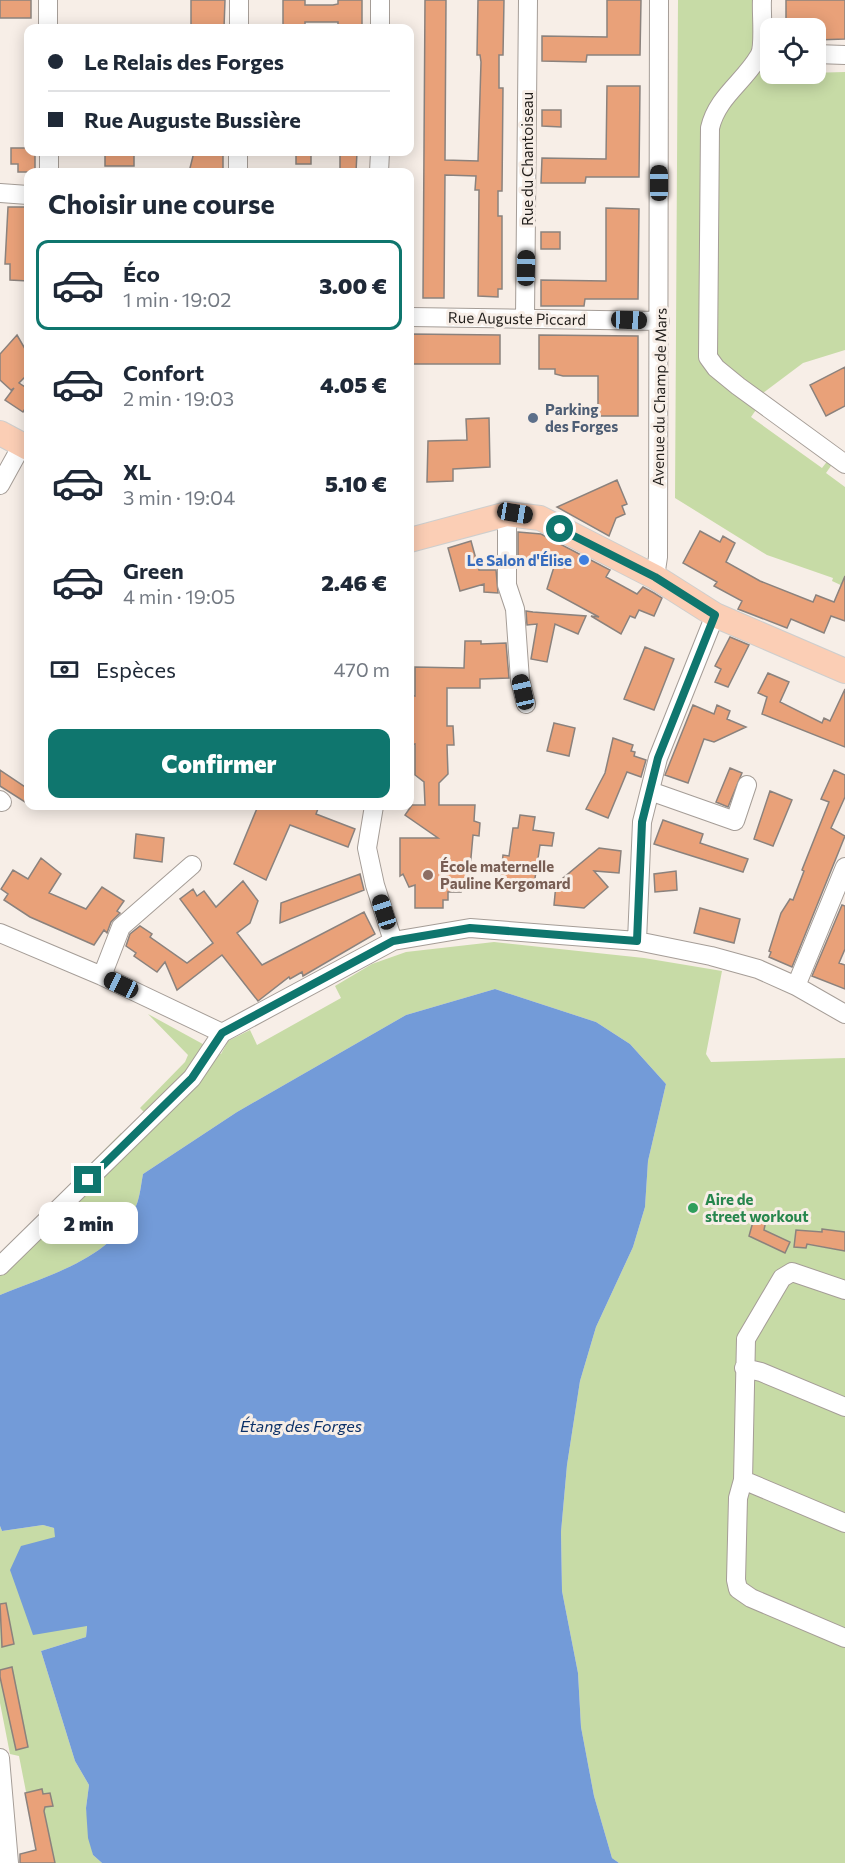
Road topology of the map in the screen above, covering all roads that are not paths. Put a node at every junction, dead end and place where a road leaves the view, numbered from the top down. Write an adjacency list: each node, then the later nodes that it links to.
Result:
1 (48, 0): 8 (street)
2 (239, 0): 9 (street)
3 (380, 0): 10 (street)
4 (528, 0): 17 (street, Rue du Chantoiseau)
5 (659, 0): 18 (street, Avenue du Champ de Mars)
6 (762, 0): 7 (street)
7 (763, 18)
8 (48, 24)
9 (239, 24)
10 (380, 24)
11 (826, 54): 12 (street)
12 (845, 55)
13 (760, 60): 22 (street)
14 (0, 193): 15 (street)
15 (24, 195)
16 (414, 317): 17 (street, Rue Auguste Piccard)
17 (525, 317): 18 (street, Rue Auguste Piccard)
18 (660, 321): 26 (street, Avenue du Champ de Mars)
19 (0, 434): 20 (main road)
20 (24, 446)
21 (24, 448): 23 (street)
22 (845, 464)
23 (0, 485)
24 (507, 514): 25 (main road); 26 (main road); 29 (street)
25 (414, 539)
26 (655, 577): 27 (main road)
27 (715, 615): 28 (main road); 31 (street)
28 (845, 671)
29 (526, 704)
30 (747, 785): 31 (street)
31 (650, 791): 37 (street)
32 (373, 810): 36 (street)
33 (192, 865): 38 (street)
34 (845, 867): 39 (street)
35 (0, 933): 38 (street)
36 (393, 941): 37 (street); 41 (street)
37 (637, 941): 39 (street)
38 (102, 976): 41 (street)
39 (796, 986): 40 (street)
40 (845, 1014)
41 (222, 1033): 42 (street)
42 (0, 1266)
43 (845, 1290): 44 (street)
44 (744, 1368): 45 (street); 46 (street)
45 (845, 1407)
46 (742, 1480): 47 (street); 48 (street)
47 (845, 1522)
48 (845, 1638)
49 (1, 1769): 50 (street)
50 (9, 1863)

